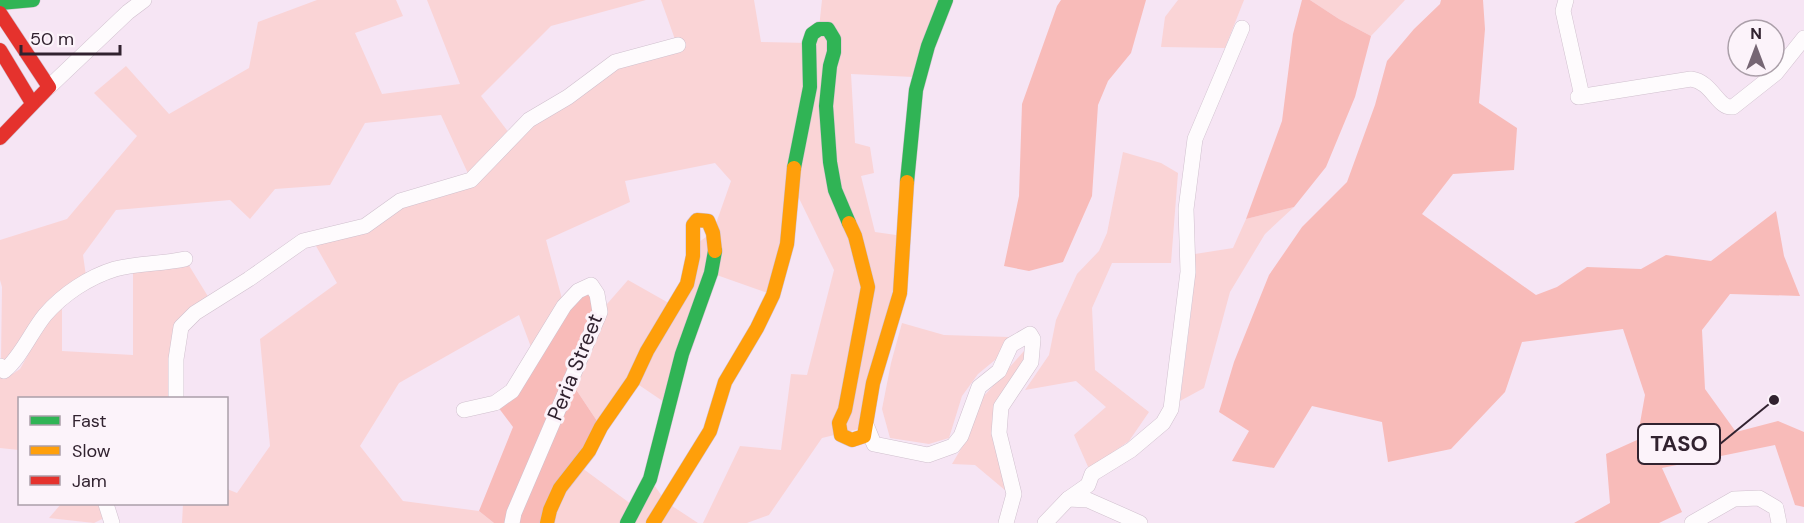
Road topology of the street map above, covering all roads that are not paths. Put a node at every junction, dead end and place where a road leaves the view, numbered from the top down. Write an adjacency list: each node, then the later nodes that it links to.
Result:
1 (33, 0): 5 (street)
2 (144, 0): 11 (street)
3 (946, 0): 18 (street)
4 (1566, 0): 8 (street)
5 (0, 3)
6 (0, 13): 11 (street)
7 (1242, 28): 19 (street)
8 (1804, 38)
9 (678, 45): 16 (street)
10 (0, 50): 12 (street)
11 (49, 87): 12 (street)
12 (32, 103): 13 (street)
13 (0, 138)
14 (184, 259): 15 (street)
15 (0, 366)
16 (176, 397)
17 (464, 410): 22 (street, Peria Street)
18 (867, 427): 25 (street); 26 (street)
19 (1068, 499): 27 (street); 28 (street)
20 (106, 505): 21 (street)
21 (112, 523)
22 (512, 523)
23 (546, 523): 24 (street)
24 (627, 523)
25 (652, 523)
26 (1006, 523)
27 (1045, 523)
28 (1140, 523)
29 (1692, 523): 30 (street)
30 (1779, 523)

